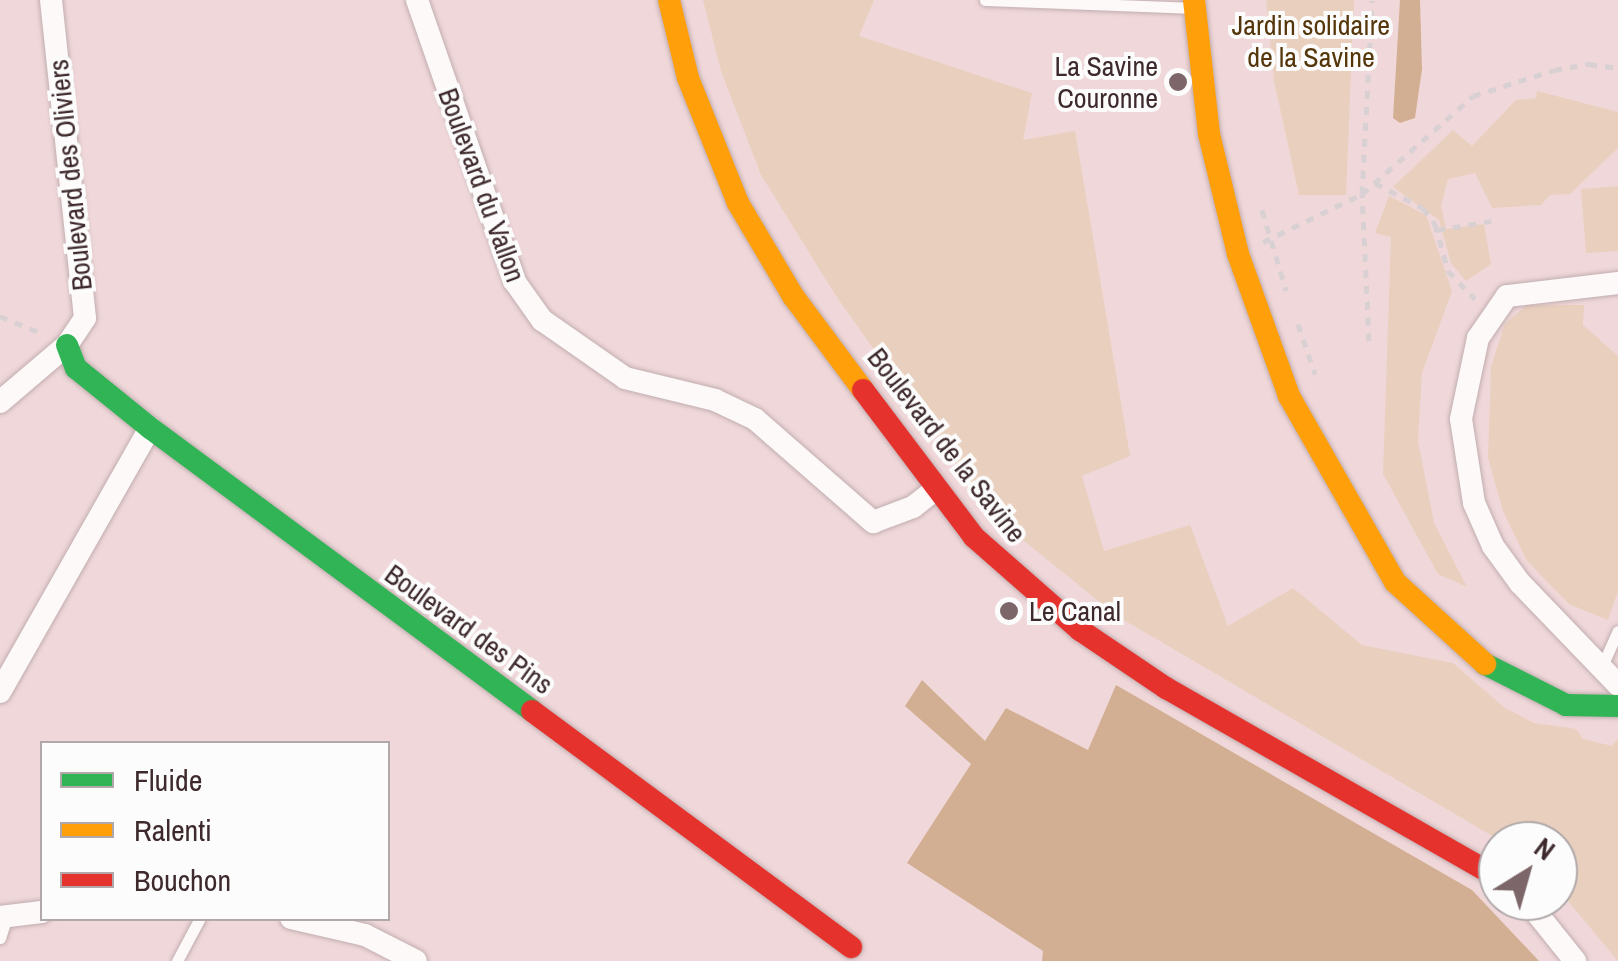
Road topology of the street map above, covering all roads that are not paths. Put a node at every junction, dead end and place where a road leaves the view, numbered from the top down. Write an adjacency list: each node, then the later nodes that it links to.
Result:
1 (51, 0): 7 (street, Boulevard des Oliviers)
2 (418, 0): 10 (street, Boulevard du Vallon)
3 (669, 0): 10 (street, Boulevard de la Savine)
4 (985, 0): 5 (lane)
5 (1194, 4): 15 (street)
6 (1618, 284): 12 (street)
7 (68, 345): 8 (street); 9 (street, Boulevard des Pins)
8 (0, 402)
9 (150, 428): 14 (street); 22 (street, Boulevard des Pins)
10 (936, 489): 16 (street, Boulevard de la Savine)
11 (1618, 631): 12 (lane)
12 (1603, 664): 13 (street)
13 (1618, 685)
14 (0, 692)
15 (1618, 706)
16 (1478, 866)
17 (40, 913): 21 (street)
18 (198, 921): 23 (lane)
19 (303, 921): 24 (street)
20 (1543, 921): 25 (street)
21 (2, 923)
22 (851, 947)
23 (178, 961)
24 (416, 961)
25 (1575, 961)

